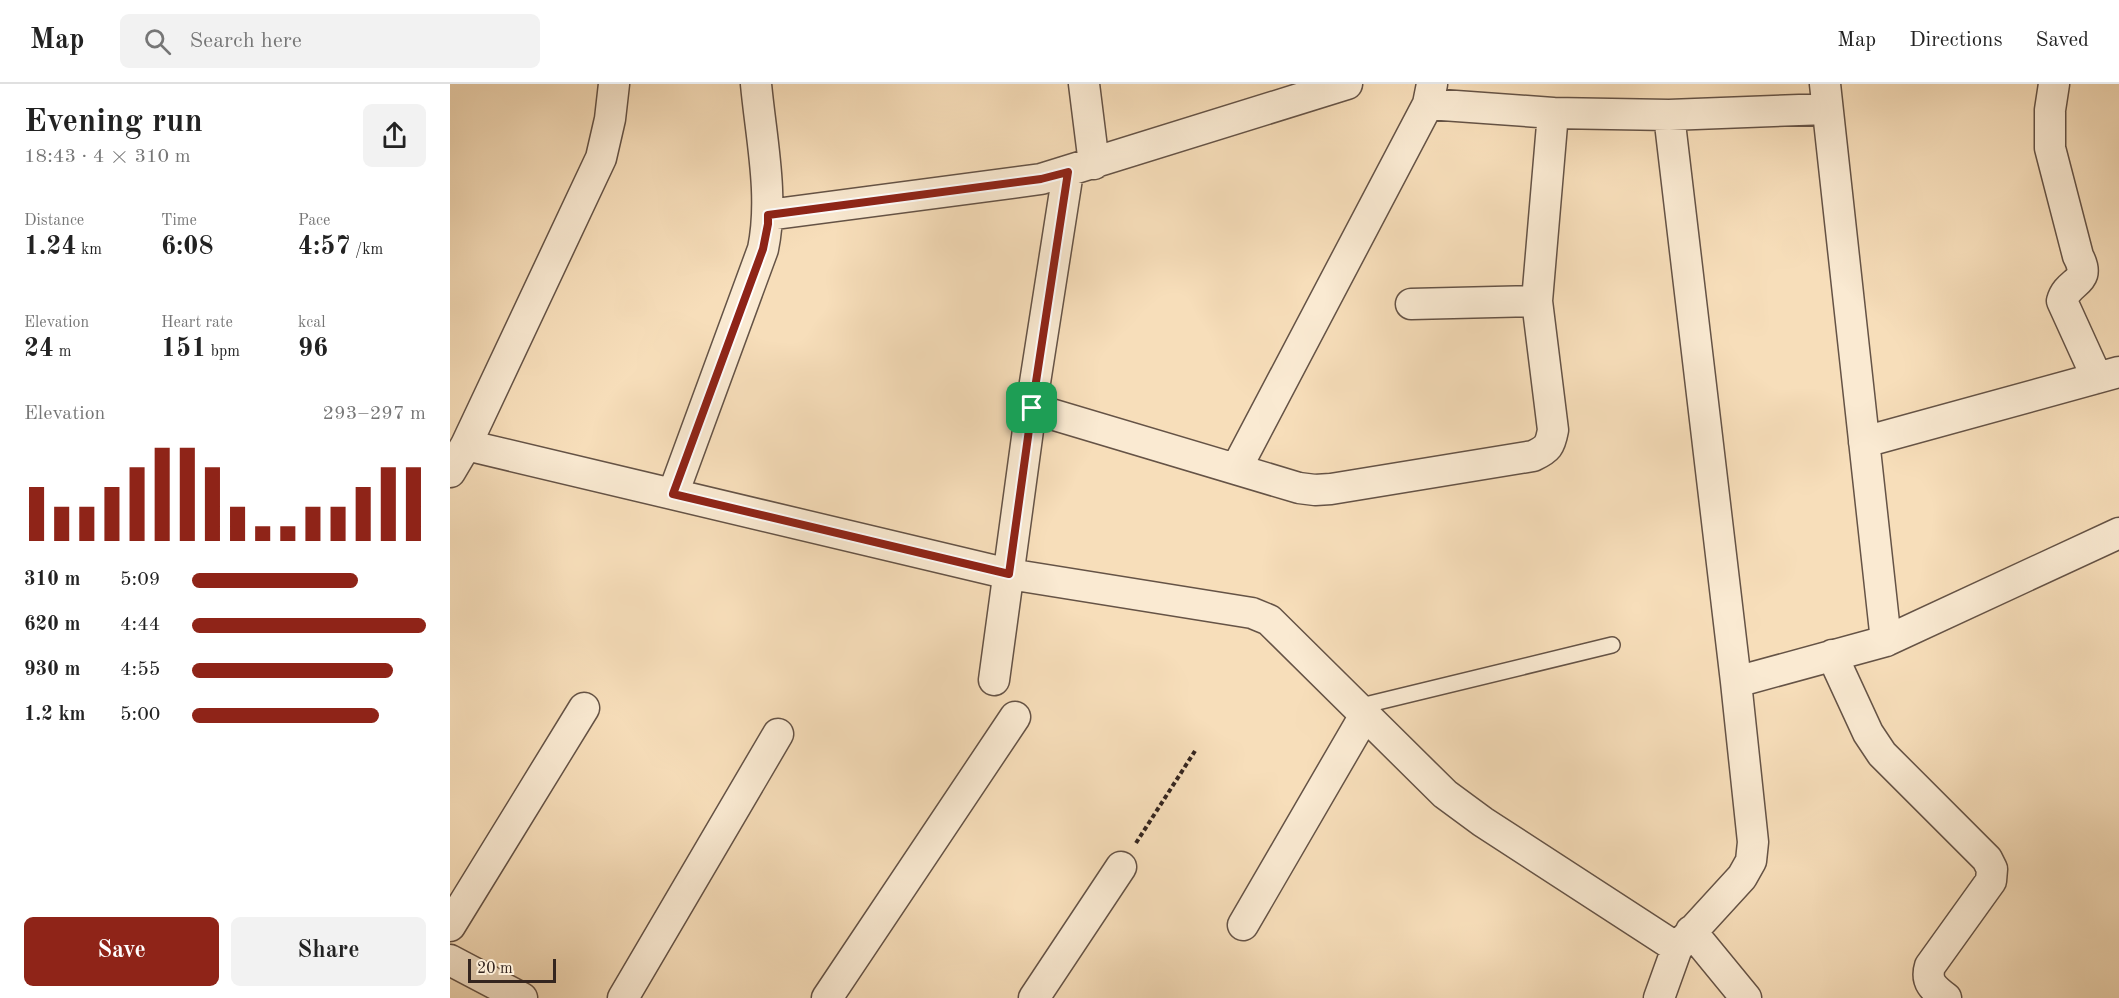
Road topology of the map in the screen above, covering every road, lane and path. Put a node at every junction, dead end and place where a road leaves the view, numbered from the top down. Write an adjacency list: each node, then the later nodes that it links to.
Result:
1 (614, 84): 17 (street)
2 (756, 84): 11 (street)
3 (1084, 84): 10 (street)
4 (1347, 84): 10 (street)
5 (2054, 84): 14 (street)
6 (1430, 94): 8 (street); 18 (street)
7 (1826, 96): 9 (street); 16 (street)
8 (1554, 113): 9 (street); 12 (street)
9 (1669, 115): 27 (street)
10 (1081, 168): 11 (street); 15 (street)
11 (768, 215): 20 (street)
12 (1537, 301): 13 (street); 18 (street)
13 (1411, 304)
14 (2108, 375): 16 (street)
15 (1032, 408): 18 (street); 22 (street)
16 (1864, 442): 23 (street)
17 (466, 445): 19 (street); 20 (street)
18 (1236, 469)
19 (450, 472)
20 (673, 494): 22 (street)
21 (2119, 533): 23 (street)
22 (1009, 574): 26 (street); 29 (street)
23 (1886, 641): 25 (street)
24 (1612, 645): 29 (lane)
25 (1832, 655): 27 (street); 44 (street)
26 (994, 680)
27 (1736, 682): 36 (street)
28 (584, 708): 35 (street)
29 (1361, 711): 34 (street); 36 (street)
30 (1015, 717): 40 (street)
31 (778, 734): 39 (street)
32 (1195, 751): 33 (path)
33 (1121, 867): 41 (street)
34 (1243, 925)
35 (450, 926)
36 (1684, 940): 42 (street); 43 (street)
37 (450, 960): 38 (street)
38 (522, 998)
39 (623, 998)
40 (827, 998)
41 (1034, 998)
42 (1659, 998)
43 (1746, 998)
44 (1946, 998)

